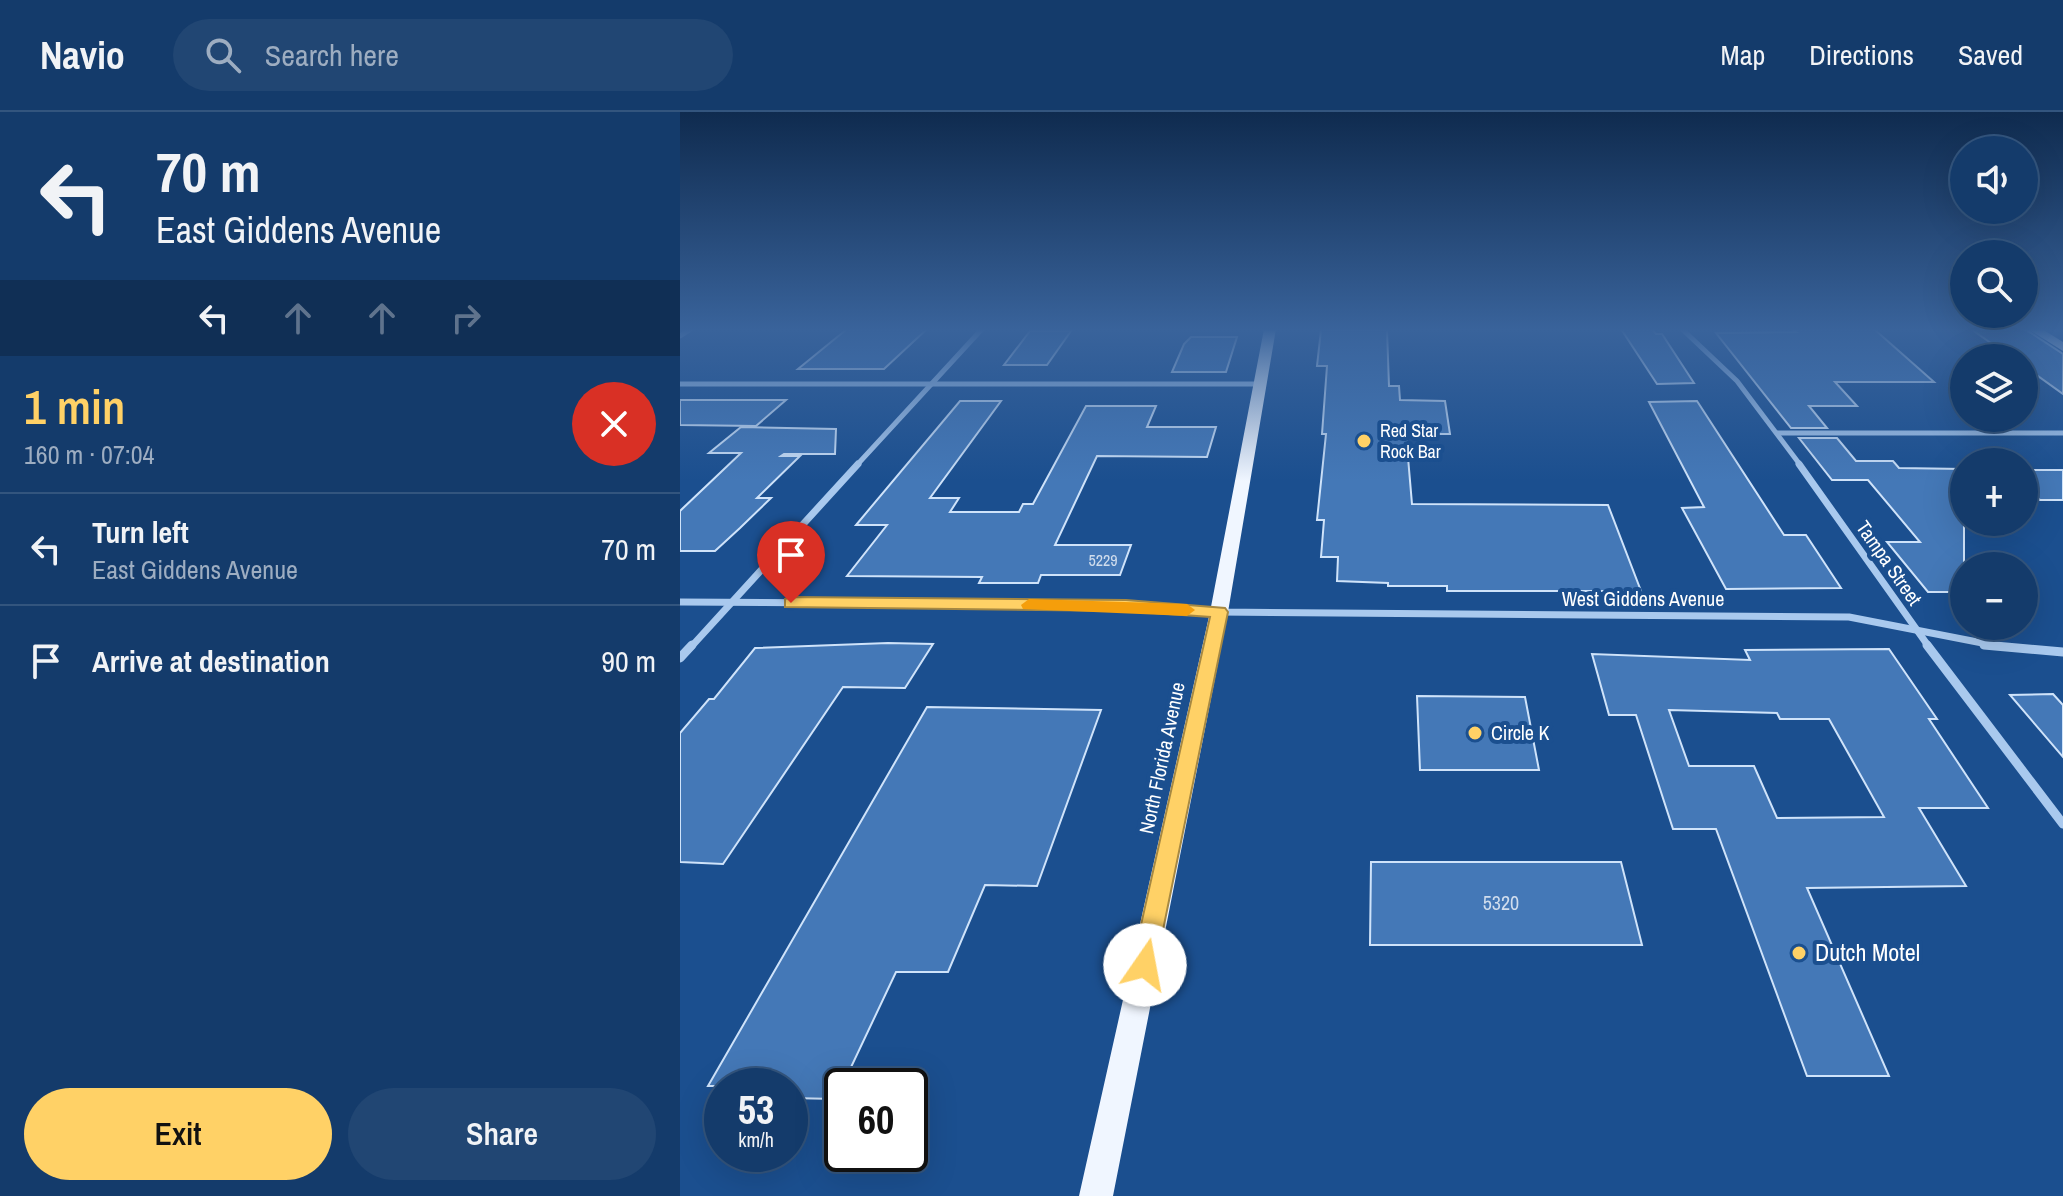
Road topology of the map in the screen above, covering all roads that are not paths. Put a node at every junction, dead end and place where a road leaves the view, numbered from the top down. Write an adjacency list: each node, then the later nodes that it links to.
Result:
1 (937, 380): 4 (street)
2 (1259, 380): 6 (main road, North Florida Avenue)
3 (1736, 380): 7 (street, Tampa Street)
4 (934, 383): 5 (street); 6 (street); 10 (street)
5 (680, 384)
6 (1258, 384): 11 (main road, North Florida Avenue)
7 (1777, 433): 8 (street); 12 (street, Tampa Street)
8 (2063, 433)
9 (680, 602): 10 (street, West Giddens Avenue)
10 (730, 602): 11 (street, West Giddens Avenue); 14 (street)
11 (1219, 612): 12 (street, West Giddens Avenue); 16 (main road, North Florida Avenue)
12 (1918, 632): 13 (street, West Giddens Avenue); 15 (street, Tampa Street)
13 (2063, 652)
14 (680, 658)
15 (2063, 824)
16 (1096, 1196)

